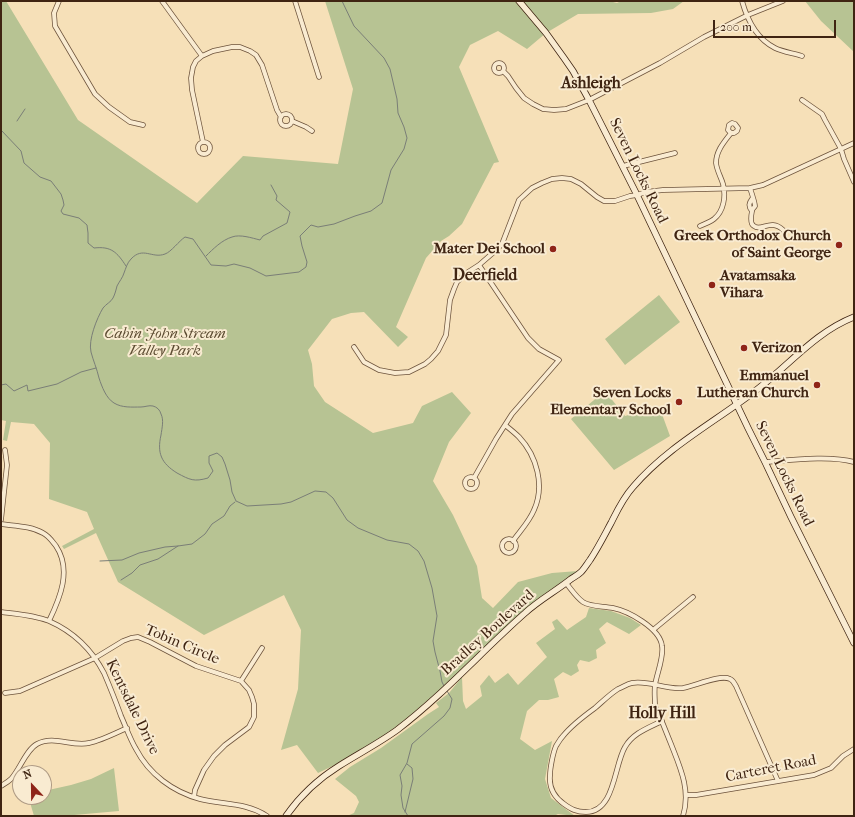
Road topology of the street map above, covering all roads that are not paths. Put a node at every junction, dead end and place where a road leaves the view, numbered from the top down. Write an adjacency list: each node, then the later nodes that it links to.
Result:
1 (59, 1): 16 (street)
2 (162, 1): 8 (street)
3 (295, 1): 11 (street)
4 (519, 1): 12 (main road, Seven Locks Road)
5 (742, 1): 7 (street)
6 (783, 1): 7 (street)
7 (748, 16): 9 (street); 12 (street)
8 (202, 56): 14 (street); 19 (street)
9 (802, 56)
10 (503, 71): 12 (street)
11 (319, 77)
12 (589, 100): 23 (main road, Seven Locks Road)
13 (802, 100): 21 (street)
14 (281, 117): 15 (street); 15 (street)
15 (292, 121): 17 (street)
16 (143, 125)
17 (312, 131)
18 (731, 133): 26 (street)
19 (203, 142)
20 (854, 144): 21 (street)
21 (841, 149): 24 (street); 25 (street)
22 (675, 153): 23 (street)
23 (623, 166): 27 (main road, Seven Locks Road)
24 (854, 182)
25 (750, 188): 26 (street); 29 (street)
26 (724, 189): 27 (street); 28 (street)
27 (637, 195): 30 (street); 33 (main road, Seven Locks Road)
28 (700, 226)
29 (783, 230)
30 (479, 264): 32 (street); 34 (street)
31 (854, 317): 33 (main road, Bradley Boulevard)
32 (354, 347)
33 (737, 405): 36 (main road, Seven Locks Road); 42 (main road, Bradley Boulevard)
34 (505, 425): 38 (street); 41 (street)
35 (5, 450): 39 (street)
36 (766, 462): 37 (street); 47 (main road, Seven Locks Road)
37 (854, 462)
38 (474, 478)
39 (1, 520)
40 (1, 524): 45 (street)
41 (513, 541)
42 (566, 583): 46 (street); 62 (main road, Bradley Boulevard)
43 (694, 598): 46 (street)
44 (1, 612): 45 (street, Kentsdale Drive)
45 (49, 621): 50 (street, Kentsdale Drive)
46 (653, 630): 52 (street)
47 (852, 635): 48 (main road, Seven Locks Road)
48 (854, 643)
49 (262, 648): 51 (street)
50 (95, 658): 51 (street, Tobin Circle); 53 (street); 55 (street, Kentsdale Drive)
51 (241, 681): 60 (street)
52 (655, 685): 54 (street); 54 (street); 57 (street)
53 (5, 693)
54 (662, 721): 59 (street)
55 (126, 728): 58 (street); 60 (street, Kentsdale Drive)
56 (854, 749): 57 (street, Carteret Road)
57 (778, 781): 59 (street, Carteret Road)
58 (1, 786)
59 (686, 795): 63 (street)
60 (194, 797): 61 (street, Kentsdale Drive)
61 (267, 816)
62 (286, 816)
63 (683, 816)

